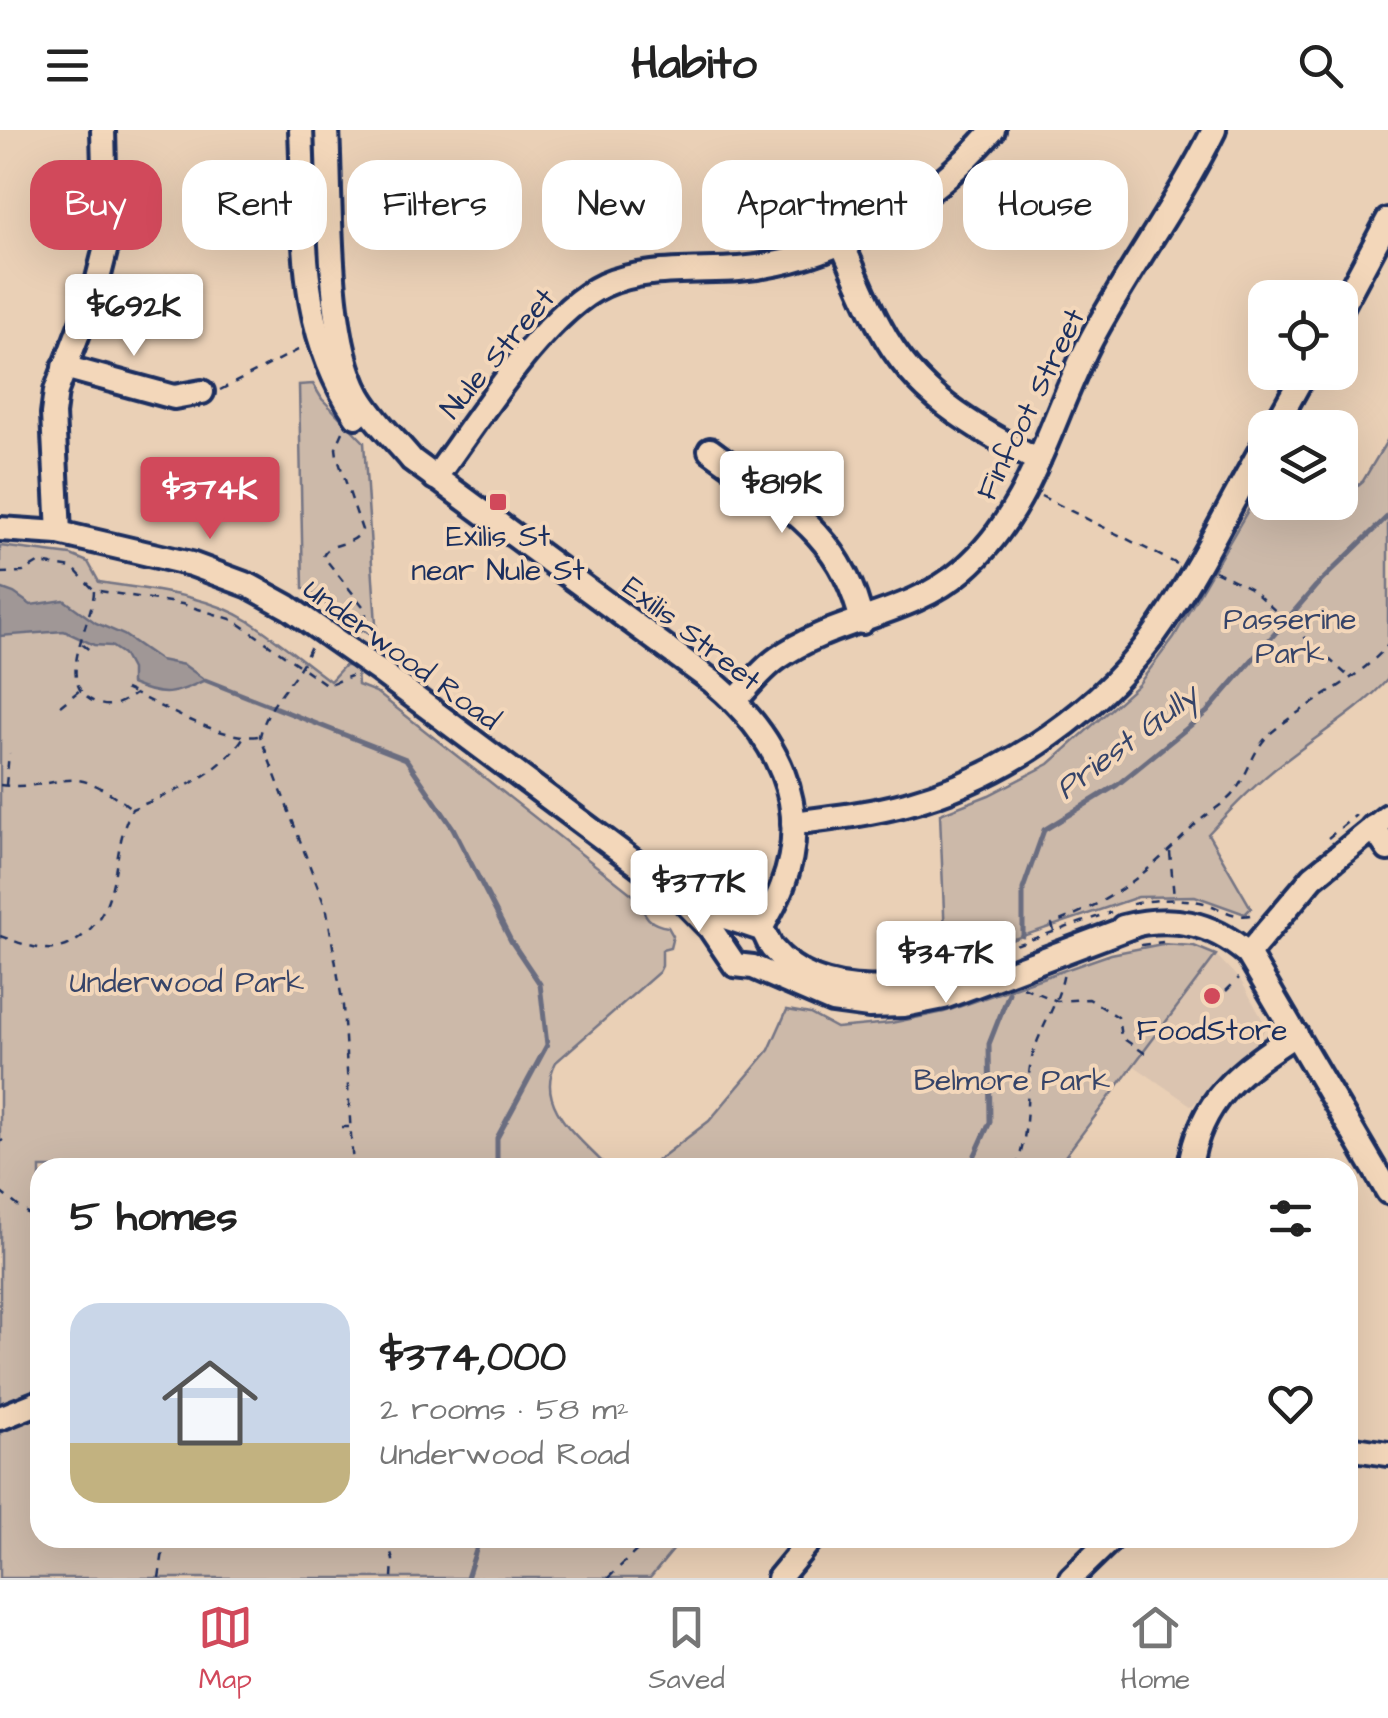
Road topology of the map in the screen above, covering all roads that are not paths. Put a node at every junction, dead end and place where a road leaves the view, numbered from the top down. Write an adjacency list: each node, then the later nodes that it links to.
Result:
1 (103, 130): 11 (street)
2 (302, 130): 14 (street, Exilis Street)
3 (327, 130): 14 (street, Exilis Street)
4 (993, 130): 6 (street, Nule Street)
5 (1214, 130): 15 (street, Finfoot Street)
6 (943, 182)
7 (1388, 220): 10 (street)
8 (818, 250): 17 (street, Nule Street)
9 (845, 250): 15 (street)
10 (1356, 280)
11 (64, 367): 12 (street); 19 (street)
12 (202, 392)
13 (710, 450): 20 (street)
14 (412, 460): 17 (street, Exilis Street)
15 (1038, 461): 20 (street, Finfoot Street)
16 (1248, 473): 23 (street)
17 (435, 478): 21 (street, Exilis Street)
18 (0, 529): 19 (street, Underwood Road)
19 (59, 533): 25 (street, Underwood Road)
20 (862, 622): 21 (street, Finfoot Street)
21 (736, 701): 23 (street, Exilis Street)
22 (1376, 816): 24 (street); 29 (street)
23 (793, 823): 26 (street, Exilis Street)
24 (1388, 849)
25 (676, 893): 26 (street, Underwood Road); 28 (street, Underwood Road)
26 (758, 933): 27 (street, Underwood Road); 28 (street); 30 (street)
27 (1059, 943): 29 (street, Underwood Road); 30 (street, Underwood Road)
28 (725, 950): 30 (street, Underwood Road)
29 (1240, 961): 31 (street, Underwood Road)
30 (753, 967)
31 (1296, 1034): 32 (street); 33 (street, Underwood Road)
32 (1192, 1158)
33 (1388, 1192)
34 (30, 1406): 35 (street)
35 (0, 1418)
36 (1358, 1450): 37 (street)
37 (1388, 1454)
38 (804, 1548): 40 (street)
39 (1102, 1548): 41 (street)
40 (779, 1578)
41 (1071, 1578)

